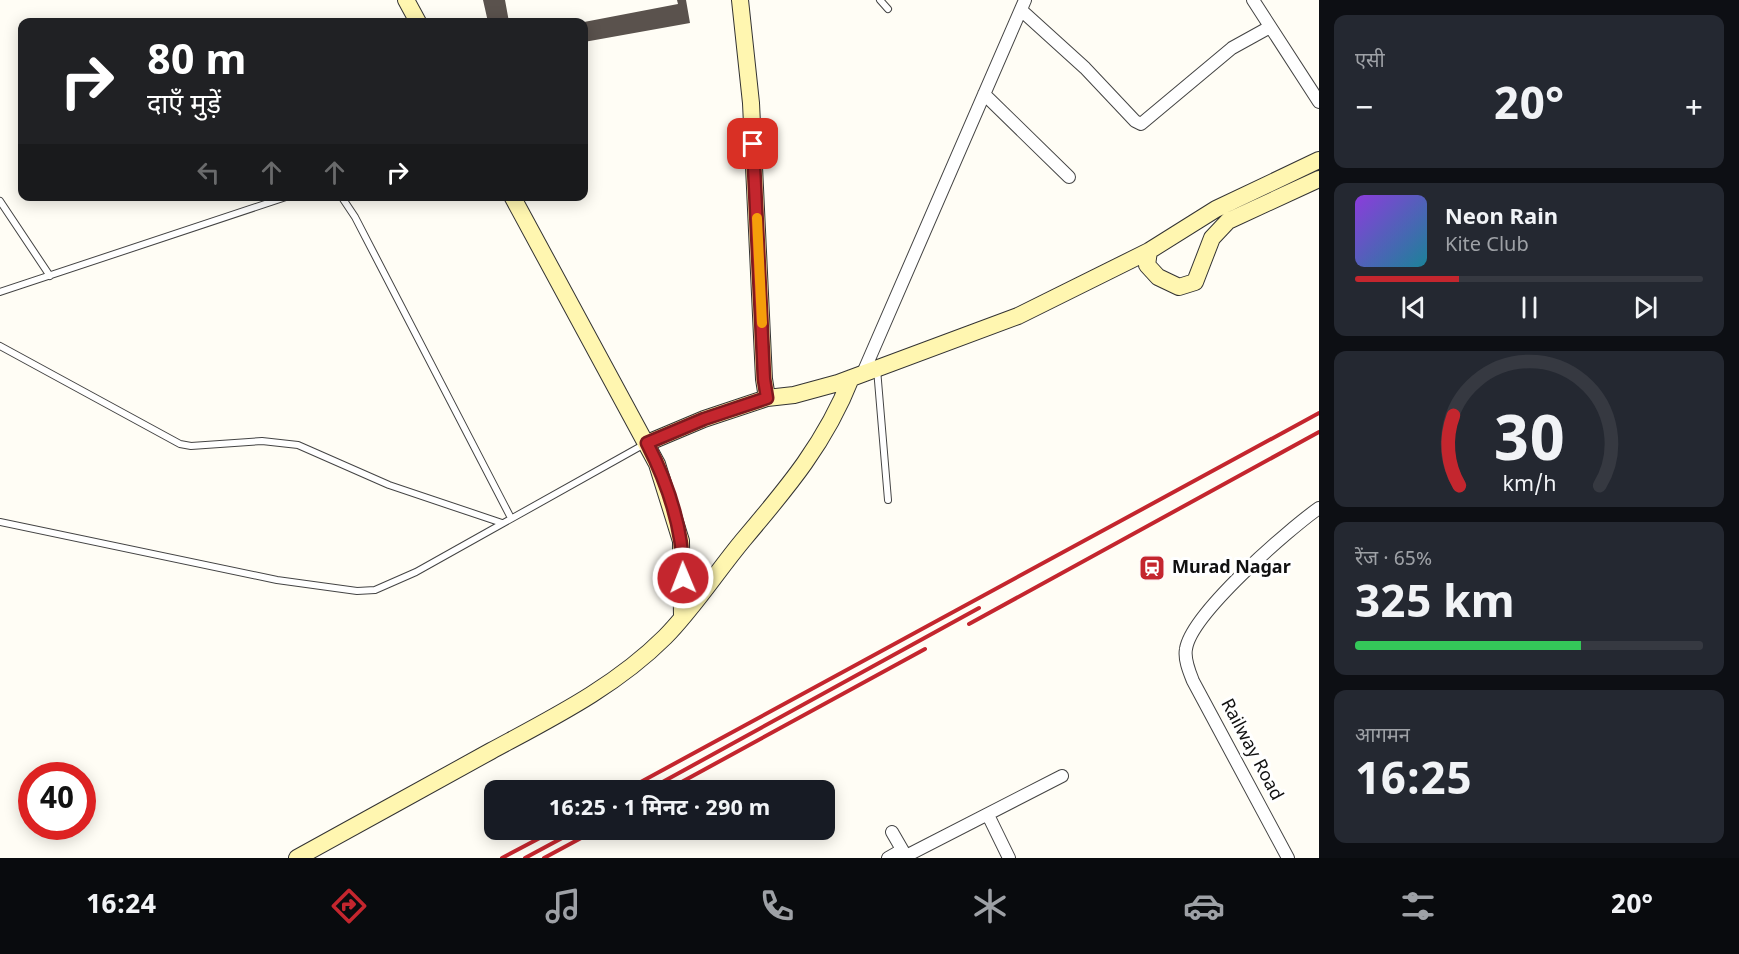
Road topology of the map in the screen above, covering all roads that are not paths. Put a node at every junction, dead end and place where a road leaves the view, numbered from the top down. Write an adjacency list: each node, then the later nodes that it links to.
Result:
1 (406, 0): 7 (street)
2 (740, 0): 23 (street)
3 (880, 0): 6 (lane)
4 (1253, 0): 8 (street)
5 (1023, 5): 8 (street); 9 (street)
6 (888, 9)
7 (416, 18)
8 (1270, 27): 10 (street)
9 (984, 94): 12 (street); 22 (street)
10 (1319, 102)
11 (1319, 160): 18 (street)
12 (1069, 177)
13 (1319, 179): 18 (street)
14 (0, 201): 19 (lane)
15 (274, 201): 19 (lane)
16 (344, 201): 27 (lane)
17 (515, 201): 24 (street)
18 (1149, 251): 22 (street)
19 (50, 276): 20 (lane)
20 (0, 292)
21 (0, 346): 29 (lane)
22 (864, 373): 23 (street); 25 (lane); 30 (street)
23 (767, 398): 24 (street)
24 (647, 443): 27 (lane); 30 (street)
25 (888, 500)
26 (1319, 508): 38 (street, Railway Road)
27 (511, 518): 29 (lane)
28 (0, 522): 29 (lane)
29 (502, 523)
30 (682, 618): 35 (street)
31 (1062, 776): 32 (street)
32 (988, 815): 34 (street); 37 (street)
33 (892, 832): 34 (street)
34 (905, 855): 36 (street)
35 (297, 858)
36 (888, 858)
37 (1009, 858)
38 (1288, 858)

